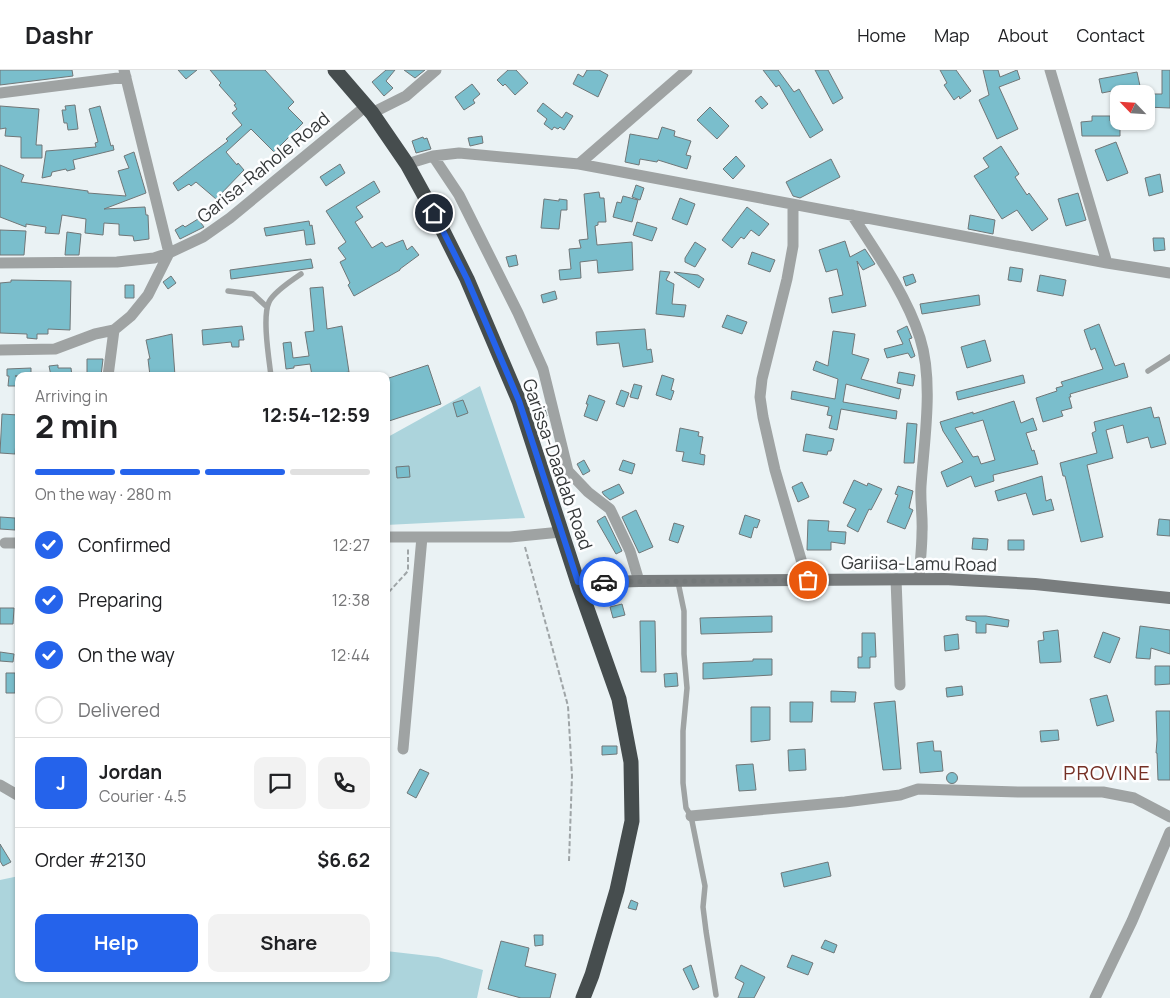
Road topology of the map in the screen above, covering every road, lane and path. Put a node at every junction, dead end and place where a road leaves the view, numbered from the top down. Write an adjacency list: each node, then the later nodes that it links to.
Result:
1 (335, 70): 7 (highway, Garissa-Daadab Road)
2 (436, 70): 7 (street, Garisa-Rahole Road)
3 (687, 70): 10 (street)
4 (1050, 70): 15 (street)
5 (125, 73): 6 (street); 13 (street)
6 (0, 93)
7 (369, 110): 9 (highway, Garissa-Daadab Road); 13 (street, Garisa-Rahole Road)
8 (433, 156): 9 (street); 10 (street); 36 (street)
9 (407, 164): 26 (highway, Garissa-Daadab Road)
10 (580, 164): 11 (street)
11 (793, 205): 12 (street); 35 (street)
12 (852, 215): 15 (street); 33 (street)
13 (169, 253): 14 (street, Garisa-Rahole Road); 20 (street)
14 (0, 263)
15 (1107, 263): 16 (street)
16 (1170, 273)
17 (301, 274): 19 (lane)
18 (228, 291): 19 (lane)
19 (267, 307): 25 (lane)
20 (114, 330): 21 (street); 24 (street)
21 (0, 350)
22 (1170, 357): 23 (lane)
23 (1148, 371)
24 (109, 372)
25 (270, 372)
26 (561, 532): 27 (street); 38 (highway, Garissa-Daadab Road)
27 (522, 536): 30 (street); 48 (path)
28 (390, 537): 29 (street)
29 (408, 537): 30 (street); 39 (path)
30 (422, 537): 42 (street)
31 (4, 543): 32 (street)
32 (15, 543)
33 (919, 578): 34 (street, Gariisa-Lamu Road); 40 (street, Gariisa-Lamu Road)
34 (896, 579): 35 (street, Gariisa-Lamu Road); 41 (street)
35 (808, 580): 37 (street, Gariisa-Lamu Road)
36 (639, 581): 37 (street, Gariisa-Lamu Road); 38 (street, Gariisa-Lamu Road)
37 (678, 581): 45 (lane)
38 (578, 582): 50 (highway, Garissa-Daadab Road)
39 (390, 591)
40 (1170, 598)
41 (900, 685)
42 (403, 749)
43 (0, 786): 44 (street)
44 (15, 794)
45 (691, 816): 46 (street); 49 (lane)
46 (1170, 817)
47 (1170, 832): 51 (street)
48 (569, 861)
49 (716, 995)
50 (583, 998)
51 (1095, 998)

